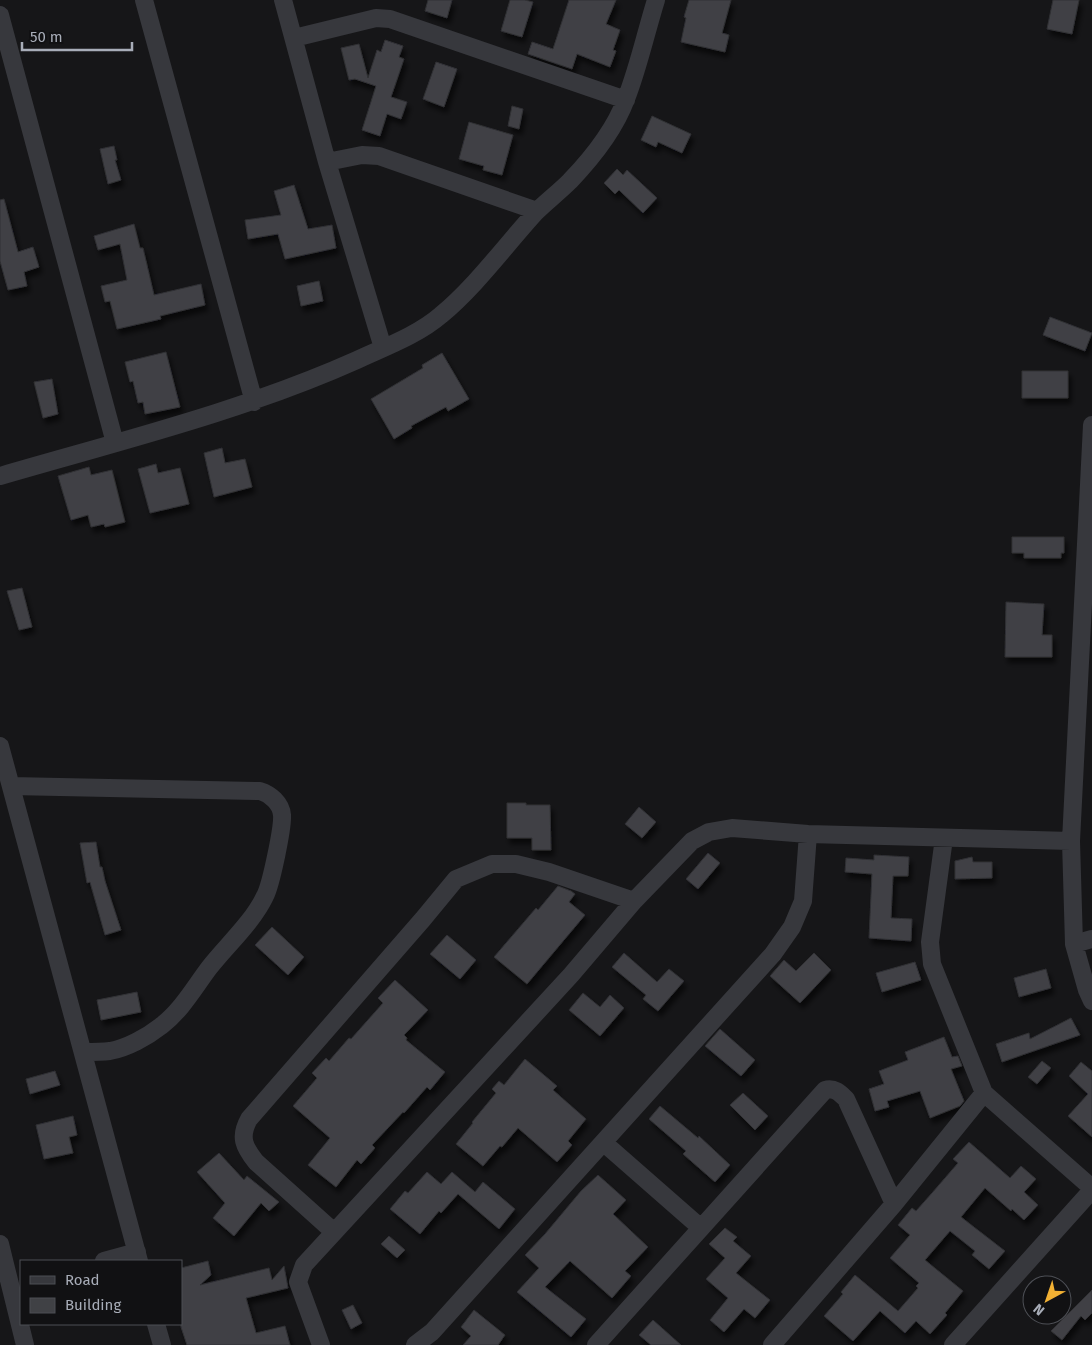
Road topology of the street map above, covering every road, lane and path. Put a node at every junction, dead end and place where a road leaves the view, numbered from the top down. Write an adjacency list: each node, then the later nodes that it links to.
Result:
1 (144, 0): 10 (street)
2 (283, 0): 5 (street)
3 (656, 0): 6 (street)
4 (0, 15): 12 (street)
5 (294, 38): 6 (street); 7 (street)
6 (626, 100): 8 (street)
7 (327, 162): 8 (street); 9 (street)
8 (537, 212): 9 (street)
9 (383, 348): 10 (street)
10 (254, 402): 12 (street)
11 (1092, 425): 18 (street)
12 (115, 443): 13 (street)
13 (0, 476)
14 (0, 746): 15 (street)
15 (11, 786): 23 (street); 23 (street)
16 (808, 834): 17 (street); 19 (street); 25 (street)
17 (944, 838): 18 (street); 24 (street)
18 (1071, 841): 21 (street)
19 (634, 901): 29 (street); 29 (street)
20 (1092, 939): 21 (street)
21 (1074, 944): 22 (street)
22 (1092, 1001)
23 (83, 1052): 31 (street)
24 (984, 1093): 26 (street); 27 (street)
25 (604, 1144): 28 (street); 40 (street)
26 (1092, 1189): 43 (street)
27 (894, 1204): 28 (street); 42 (street)
28 (700, 1228): 41 (street)
29 (334, 1232): 39 (street)
30 (0, 1244): 33 (street)
31 (138, 1257): 32 (street)
32 (112, 1260)
33 (16, 1286): 34 (street)
34 (20, 1312)
35 (22, 1325): 37 (street)
36 (156, 1325): 38 (street)
37 (25, 1345)
38 (162, 1345)
39 (321, 1345)
40 (415, 1345)
41 (596, 1345)
42 (772, 1345)
43 (953, 1345)

